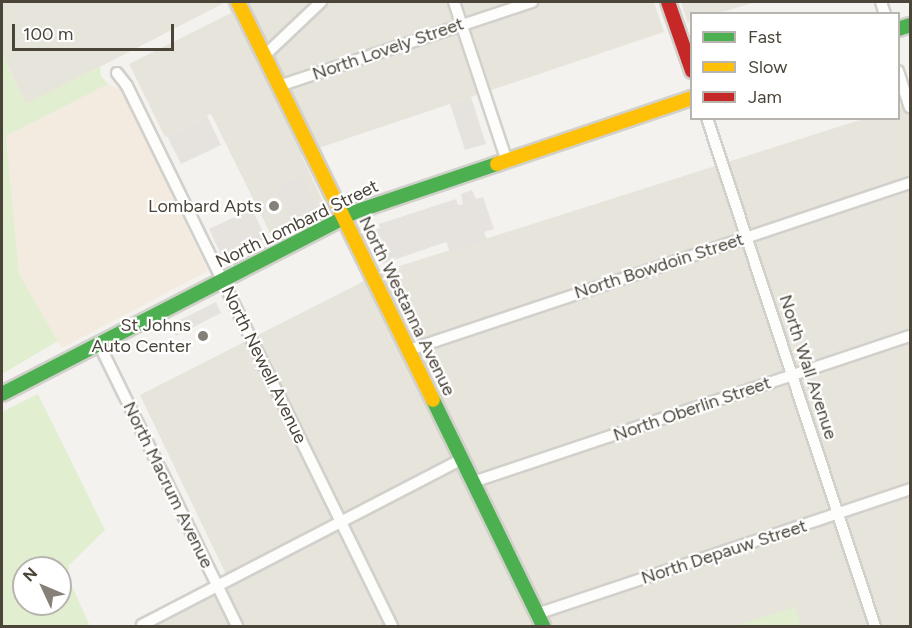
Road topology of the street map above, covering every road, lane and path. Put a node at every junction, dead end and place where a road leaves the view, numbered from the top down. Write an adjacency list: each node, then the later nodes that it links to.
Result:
1 (238, 2): 7 (main road, North Westanna Avenue)
2 (321, 2): 7 (street)
3 (454, 2): 6 (street)
4 (532, 2): 6 (street, North Lovely Street)
5 (668, 2): 8 (main road)
6 (461, 25): 11 (street, North Lovely Street); 15 (street)
7 (264, 56): 11 (main road, North Westanna Avenue)
8 (690, 65)
9 (117, 74): 19 (street, North Newell Avenue)
10 (900, 77): 13 (street)
11 (279, 86): 17 (main road, North Westanna Avenue)
12 (690, 99): 15 (main road, North Lombard Street)
13 (910, 107)
14 (708, 120): 18 (street, North Wall Avenue)
15 (506, 158): 17 (main road, North Lombard Street)
16 (910, 183): 18 (street, North Bowdoin Street)
17 (343, 217): 19 (main road, North Lombard Street); 22 (main road, North Westanna Avenue)
18 (747, 237): 22 (street, North Bowdoin Street); 23 (street, North Wall Avenue)
19 (223, 280): 21 (main road, North Lombard Street); 29 (street, North Newell Avenue)
20 (910, 336): 23 (street, North Oberlin Street)
21 (99, 344): 24 (main road, North Lombard Street); 30 (street, North Macrum Avenue)
22 (409, 350): 25 (main road, North Westanna Avenue)
23 (792, 375): 26 (street, North Oberlin Street); 28 (street, North Wall Avenue)
24 (2, 394)
25 (462, 459): 26 (main road, North Westanna Avenue); 29 (street)
26 (473, 482): 31 (main road, North Westanna Avenue)
27 (910, 489): 28 (street, North Depauw Street)
28 (838, 514): 31 (street, North Depauw Street); 35 (street, North Wall Avenue)
29 (340, 520): 30 (street); 34 (street, North Newell Avenue)
30 (217, 585): 32 (street); 33 (street, North Macrum Avenue)
31 (540, 620)
32 (142, 624)
33 (237, 627)
34 (392, 627)
35 (875, 627)

